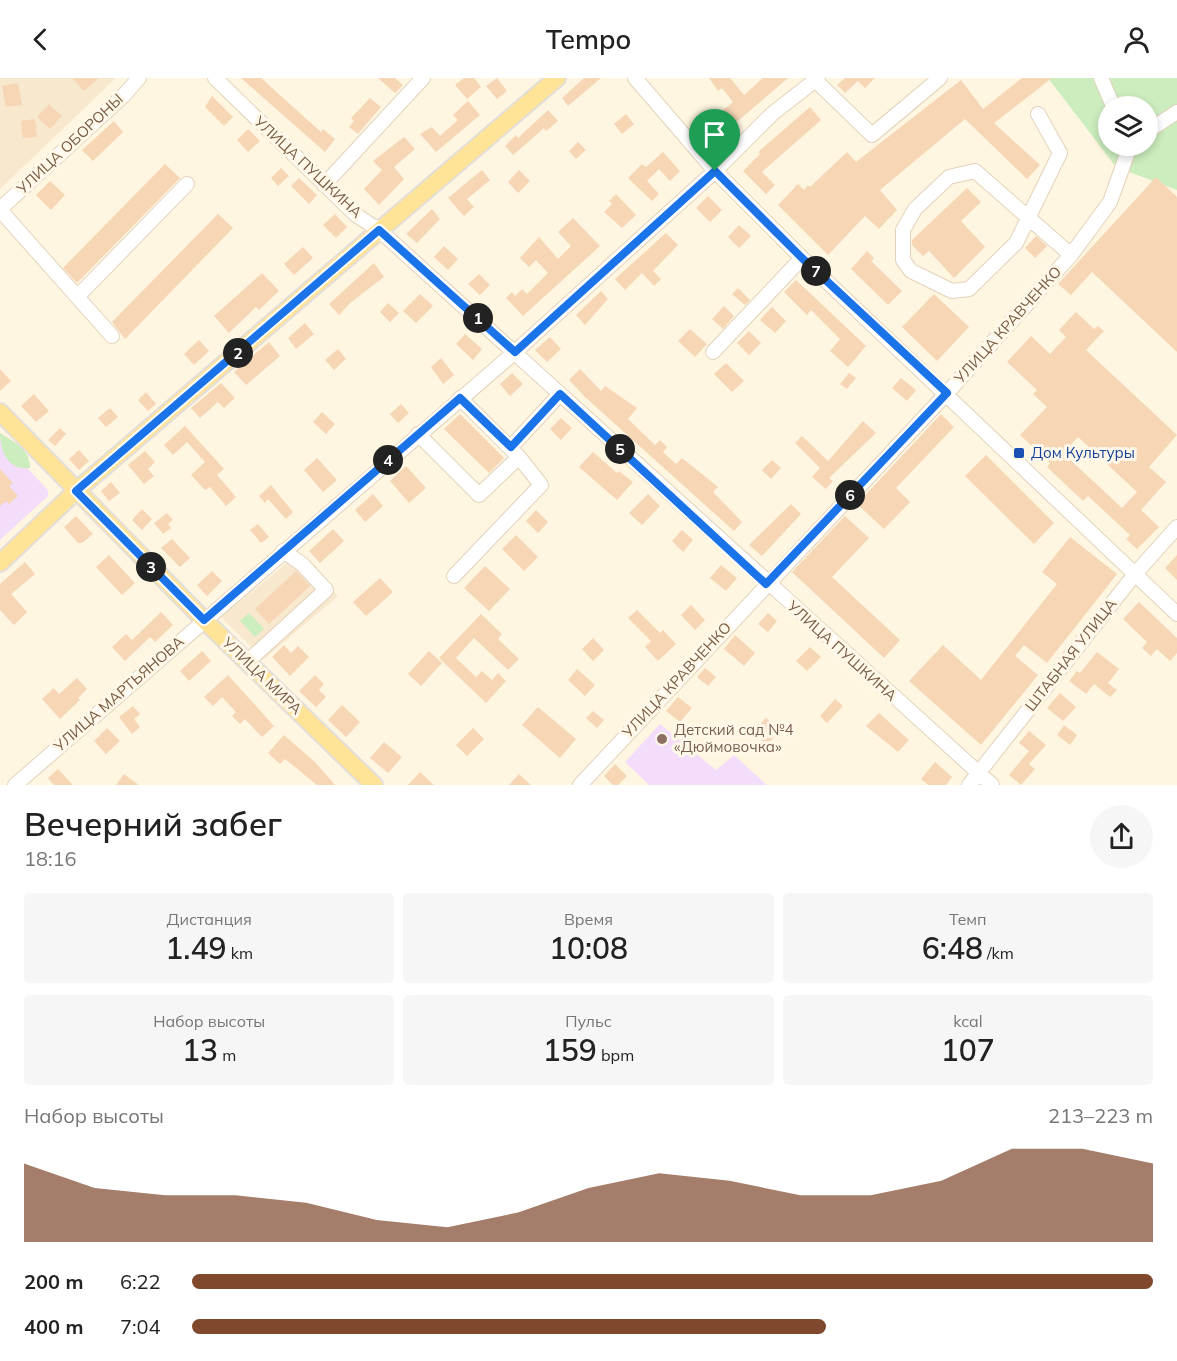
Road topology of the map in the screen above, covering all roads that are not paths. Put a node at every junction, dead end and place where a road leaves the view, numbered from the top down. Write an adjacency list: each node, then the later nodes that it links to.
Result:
1 (139, 78): 17 (street, УЛИЦА ОБОРОНЫ)
2 (215, 78): 16 (street, УЛИЦА ПУШКИНА)
3 (423, 78): 16 (street)
4 (557, 78): 19 (main road)
5 (635, 78): 14 (street)
6 (940, 78): 8 (street)
7 (1101, 78): 9 (street)
8 (816, 79): 14 (street, УЛИЦА МАРТЬЯНОВА)
9 (1109, 96)
10 (1177, 112): 12 (street)
11 (1038, 114): 18 (street)
12 (1158, 124)
13 (1125, 156): 20 (street, УЛИЦА КРАВЧЕНКО)
14 (715, 171): 21 (street); 24 (street, УЛИЦА МАРТЬЯНОВА)
15 (187, 184): 22 (street)
16 (324, 185): 19 (street, УЛИЦА ПУШКИНА)
17 (0, 210): 22 (street)
18 (1030, 218): 18 (street); 20 (street)
19 (379, 230): 24 (street, УЛИЦА ПУШКИНА); 32 (main road)
20 (1071, 255): 26 (street, УЛИЦА КРАВЧЕНКО)
21 (802, 258): 25 (street); 26 (street)
22 (77, 297): 23 (street)
23 (112, 336)
24 (515, 352): 27 (street, УЛИЦА ПУШКИНА); 28 (street, УЛИЦА МАРТЬЯНОВА)
25 (713, 352)
26 (947, 393): 36 (street); 38 (street, УЛИЦА КРАВЧЕНКО)
27 (560, 394): 31 (street); 38 (street, УЛИЦА ПУШКИНА)
28 (460, 398): 30 (street, УЛИЦА МАРТЬЯНОВА); 31 (street)
29 (0, 412): 32 (main road, УЛИЦА МИРА)
30 (418, 434): 31 (street); 34 (street, УЛИЦА МАРТЬЯНОВА)
31 (515, 452): 37 (street)
32 (76, 491): 35 (main road); 40 (main road, УЛИЦА МИРА)
33 (1177, 527): 36 (street, ШТАБНАЯ УЛИЦА)
34 (283, 551): 40 (street, УЛИЦА МАРТЬЯНОВА); 41 (street)
35 (0, 563)
36 (1135, 574): 39 (street); 42 (street, ШТАБНАЯ УЛИЦА)
37 (454, 576)
38 (766, 584): 42 (street, УЛИЦА ПУШКИНА); 45 (street, УЛИЦА КРАВЧЕНКО)
39 (1177, 614)
40 (204, 620): 41 (main road, УЛИЦА МИРА); 43 (street, УЛИЦА МАРТЬЯНОВА)
41 (247, 662): 44 (main road, УЛИЦА МИРА)
42 (978, 772): 46 (street, ШТАБНАЯ УЛИЦА); 47 (street, УЛИЦА ПУШКИНА)
43 (15, 785)
44 (374, 785)
45 (580, 785)
46 (969, 785)
47 (992, 785)

